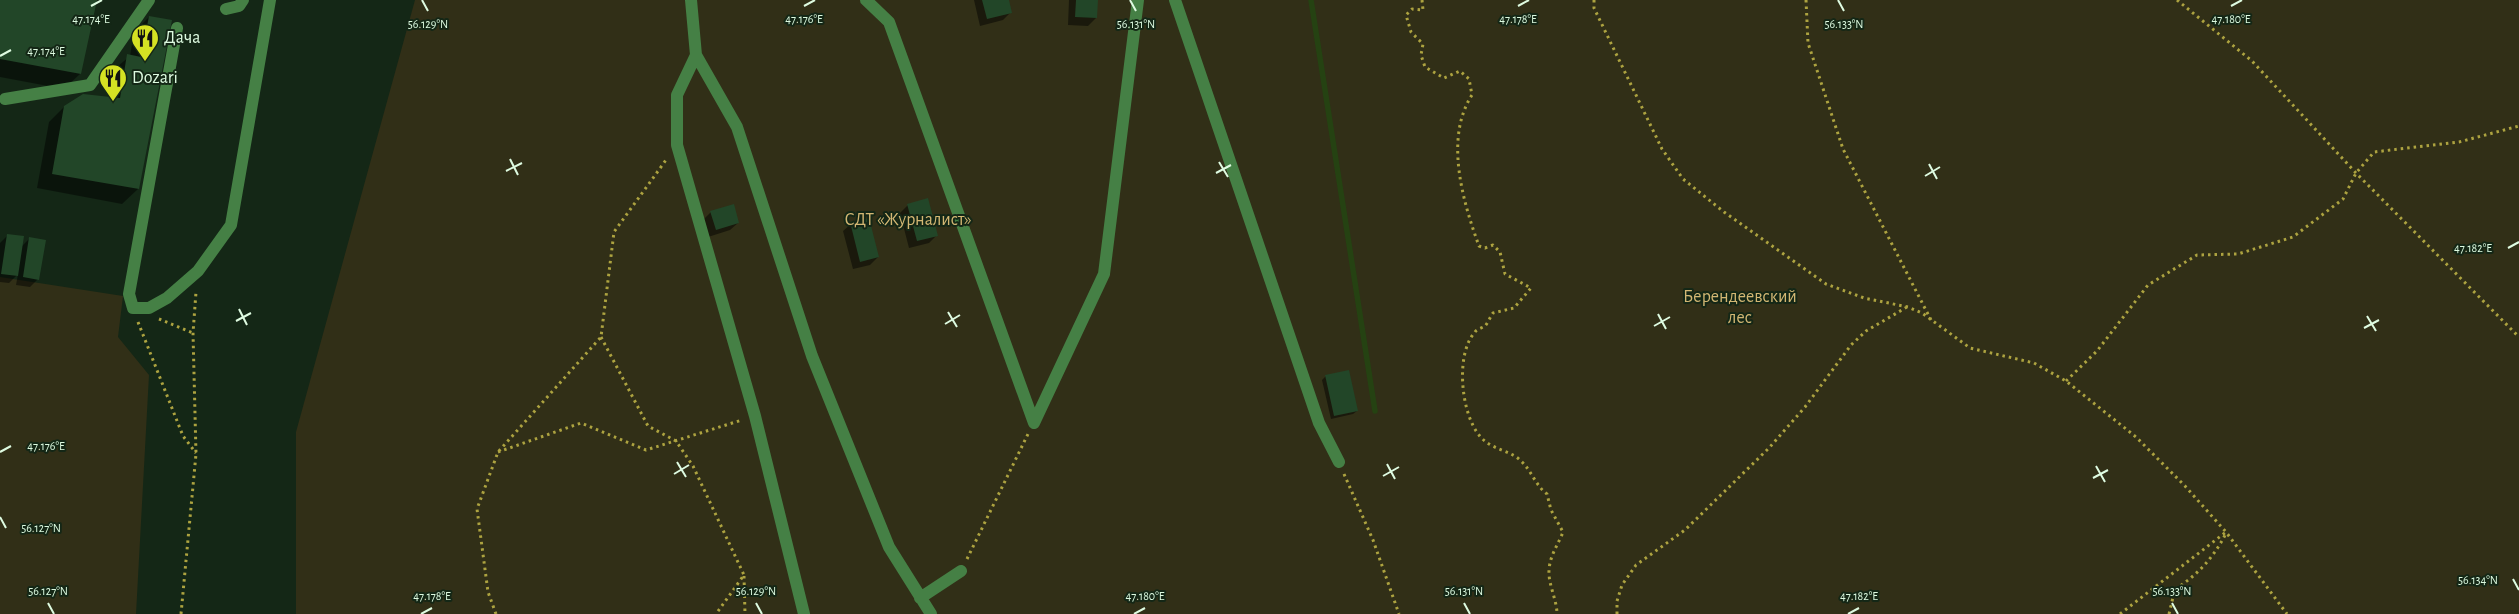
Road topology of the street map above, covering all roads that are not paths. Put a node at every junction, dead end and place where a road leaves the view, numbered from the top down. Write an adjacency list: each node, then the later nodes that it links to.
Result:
1 (148, 0): 11 (lane)
2 (243, 0): 8 (lane)
3 (270, 0): 9 (lane)
4 (691, 0): 10 (lane)
5 (866, 0): 6 (lane)
6 (1138, 0)
7 (1175, 0): 12 (lane)
8 (226, 9)
9 (177, 28)
10 (696, 55): 14 (lane); 15 (lane)
11 (5, 100)
12 (1339, 462)
13 (961, 571): 14 (lane)
14 (920, 598): 16 (lane)
15 (804, 614)
16 (931, 614)

